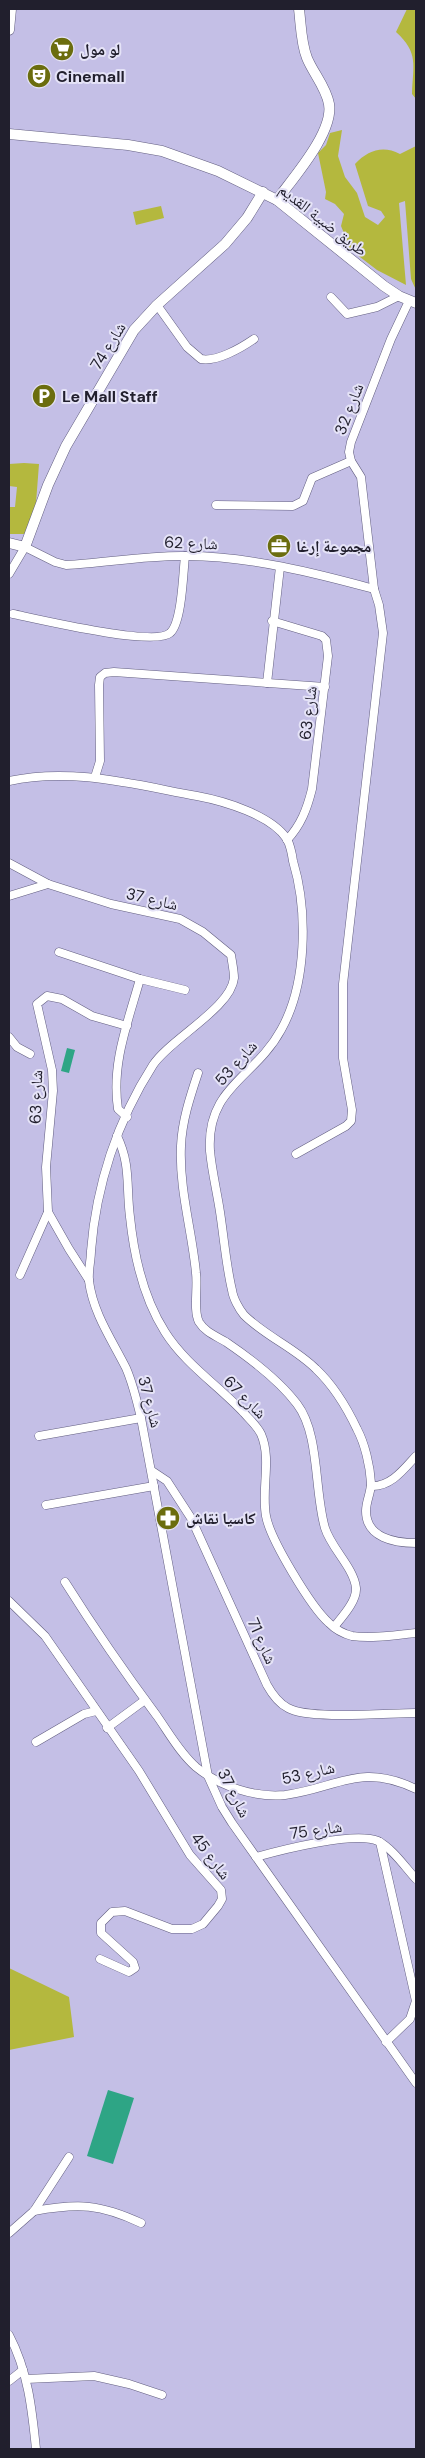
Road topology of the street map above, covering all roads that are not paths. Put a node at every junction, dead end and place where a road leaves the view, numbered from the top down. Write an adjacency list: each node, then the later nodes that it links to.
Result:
1 (12, 9): 3 (street)
2 (300, 9): 6 (street)
3 (9, 30)
4 (9, 134): 5 (street, طريق ضبية القديم)
5 (263, 192): 6 (street, طريق ضبية القديم); 10 (street, شارع 74)
6 (277, 200): 7 (street, طريق ضبية القديم)
7 (399, 296): 8 (street); 9 (street, طريق ضبية القديم)
8 (331, 297)
9 (413, 302): 12 (street, شارع 32)
10 (157, 305): 11 (street); 15 (street, شارع 74)
11 (254, 339)
12 (351, 461): 13 (street); 19 (street, شارع 32)
13 (216, 505)
14 (9, 543): 15 (street, شارع 62)
15 (25, 547): 16 (street, شارع 62); 18 (street)
16 (184, 556): 17 (street, شارع 62); 20 (street)
17 (280, 567): 19 (street, شارع 62); 21 (street)
18 (9, 574)
19 (374, 588): 39 (street, شارع 32)
20 (13, 614)
21 (272, 621): 22 (street); 23 (street, شارع 63)
22 (268, 683): 23 (street); 24 (street)
23 (325, 687): 26 (street, شارع 63)
24 (95, 777): 25 (street); 26 (street)
25 (9, 782)
26 (287, 840): 48 (street, شارع 53)
27 (9, 863): 28 (street, شارع 37)
28 (48, 884): 29 (street); 37 (street, شارع 37)
29 (9, 896)
30 (59, 952): 31 (street)
31 (140, 979): 32 (street); 33 (street)
32 (185, 990)
33 (127, 1026): 37 (street); 40 (street, شارع 63)
34 (9, 1037): 35 (street)
35 (30, 1054)
36 (198, 1073): 53 (street)
37 (126, 1117): 38 (street, شارع 37)
38 (117, 1136): 42 (street, شارع 37); 53 (street, شارع 67)
39 (296, 1154)
40 (48, 1212): 41 (street); 42 (street, شارع 63)
41 (20, 1275)
42 (89, 1280): 43 (street, شارع 37)
43 (142, 1418): 44 (street); 46 (street, شارع 37)
44 (39, 1436)
45 (416, 1456): 48 (street)
46 (152, 1471): 47 (street, شارع 37); 57 (street, شارع 71)
47 (154, 1486): 49 (street); 60 (street, شارع 37)
48 (371, 1486): 50 (street, شارع 53)
49 (46, 1505)
50 (416, 1543)
51 (65, 1582): 55 (street)
52 (9, 1601): 56 (street, شارع 45)
53 (334, 1627): 54 (street, شارع 67)
54 (416, 1632)
55 (145, 1700): 58 (street); 60 (street)
56 (96, 1711): 58 (street, شارع 45); 59 (street)
57 (416, 1713)
58 (107, 1728): 65 (street, شارع 45)
59 (36, 1742)
60 (208, 1776): 61 (street, شارع 53); 63 (street, شارع 37)
61 (416, 1789)
62 (380, 1842): 63 (street, شارع 75); 64 (street); 66 (street)
63 (256, 1857): 66 (street, شارع 37)
64 (416, 1879)
65 (100, 1959)
66 (386, 2042): 67 (street, شارع 37)
67 (416, 2083)
68 (69, 2156): 69 (street)
69 (34, 2210): 70 (street); 71 (street)
70 (141, 2223)
71 (9, 2233)
72 (9, 2335): 73 (street)
73 (24, 2370): 74 (street); 75 (street)
74 (26, 2379): 76 (street); 77 (street)
75 (9, 2382)
76 (162, 2395)
77 (36, 2449)

